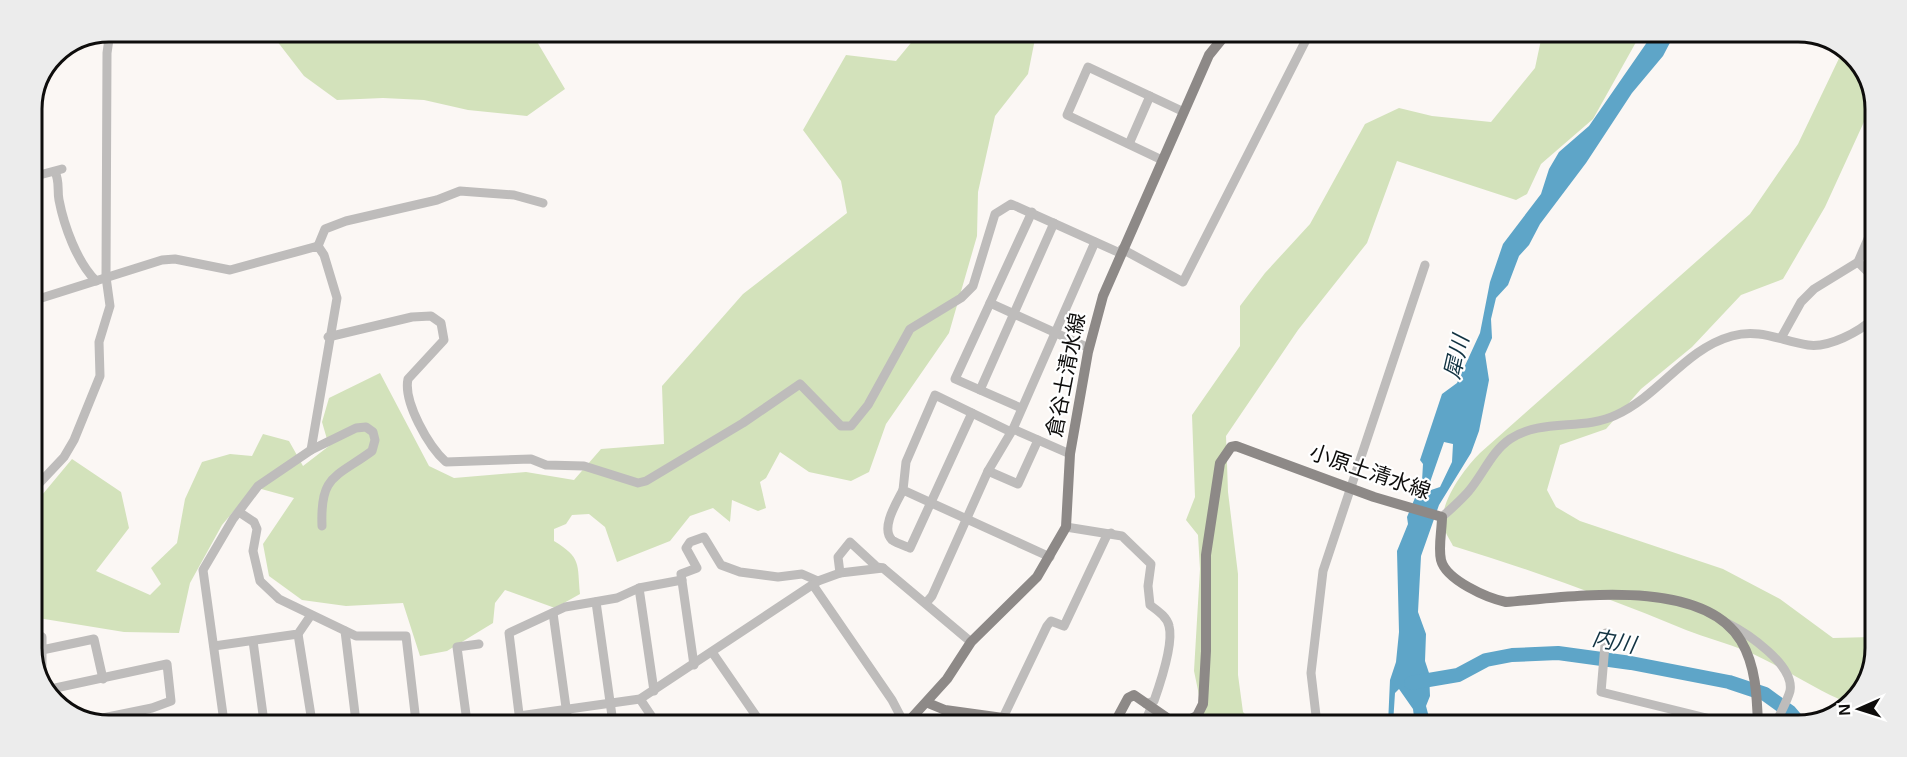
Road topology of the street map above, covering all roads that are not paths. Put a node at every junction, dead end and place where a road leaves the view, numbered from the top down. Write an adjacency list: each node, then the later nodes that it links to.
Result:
1 (109, 42): 19 (street)
2 (1220, 42): 5 (main road, 倉谷土清水線)
3 (1305, 42): 15 (street)
4 (1150, 96): 5 (street); 6 (street); 6 (street)
5 (1184, 112): 7 (main road, 倉谷土清水線)
6 (1129, 144): 7 (street)
7 (1162, 160): 15 (main road, 倉谷土清水線)
8 (42, 174): 20 (street)
9 (543, 203): 13 (street)
10 (1032, 212): 11 (street); 22 (street); 26 (street)
11 (1054, 223): 12 (street); 23 (street)
12 (1095, 242): 15 (street); 25 (street)
13 (318, 246): 19 (street); 26 (street)
14 (1865, 246): 16 (street)
15 (1121, 251): 28 (main road, 倉谷土清水線)
16 (1858, 262): 18 (street); 27 (street)
17 (1425, 266): 38 (street)
18 (1865, 269)
19 (106, 277): 20 (street); 37 (street)
20 (96, 281): 21 (street)
21 (42, 298)
22 (990, 303): 23 (street); 29 (street)
23 (1014, 314): 25 (street); 29 (street)
24 (1865, 324): 27 (street)
25 (1055, 332): 28 (street); 30 (street)
26 (328, 337): 34 (street)
27 (1781, 338): 42 (street)
28 (1089, 348): 35 (main road, 倉谷土清水線)
29 (980, 390): 30 (street)
30 (1021, 408): 32 (street)
31 (972, 413): 32 (street); 39 (street); 40 (street)
32 (1011, 430): 33 (street); 36 (street)
33 (1038, 440): 35 (street); 36 (street)
34 (311, 450): 41 (street); 44 (street)
35 (1070, 454): 45 (main road, 倉谷土清水線)
36 (988, 471): 43 (street)
37 (42, 480)
38 (1349, 487): 42 (main road, 小原土清水線); 97 (main road, 小原土清水線); 98 (street)
39 (903, 490): 40 (street); 40 (street)
40 (930, 503): 43 (street)
41 (239, 513): 56 (street); 65 (street)
42 (1440, 517): 57 (main road, 小原土清水線)
43 (966, 520): 47 (street); 54 (street)
44 (322, 526)
45 (1066, 527): 46 (street); 47 (main road, 倉谷土清水線)
46 (1112, 532): 75 (street); 93 (street)
47 (1050, 557): 63 (main road, 倉谷土清水線)
48 (883, 568): 49 (street); 49 (street); 54 (street)
49 (840, 573): 51 (street)
50 (682, 580): 51 (street); 52 (street); 68 (street)
51 (815, 583): 67 (street); 90 (street)
52 (639, 588): 53 (street); 71 (street)
53 (596, 602): 55 (street); 73 (street)
54 (926, 603): 63 (street)
55 (553, 613): 76 (street); 84 (street)
56 (311, 615): 58 (street); 60 (street)
57 (1724, 621): 100 (main road, 小原土清水線); 101 (street)
58 (345, 631): 81 (street); 82 (street)
59 (1606, 633): 99 (street)
60 (298, 634): 62 (street); 80 (street)
61 (42, 637): 66 (street)
62 (253, 640): 65 (street); 79 (street)
63 (971, 642): 74 (main road, 倉谷土清水線)
64 (479, 644): 83 (street)
65 (214, 646): 78 (street)
66 (42, 650): 69 (street)
67 (712, 652): 68 (street); 89 (street)
68 (694, 665): 71 (street)
69 (104, 679): 70 (street); 77 (street)
70 (55, 688)
71 (654, 690): 72 (street)
72 (640, 699): 73 (street); 88 (street)
73 (610, 702): 76 (street); 87 (street)
74 (928, 703): 91 (main road); 92 (main road)
75 (1148, 706): 94 (main road); 95 (street); 96 (main road, 小原土清水線)
76 (566, 708): 85 (street); 86 (street)
77 (118, 715)
78 (223, 715)
79 (263, 715)
80 (311, 715)
81 (355, 715)
82 (415, 715)
83 (466, 715)
84 (518, 715)
85 (536, 715)
86 (567, 715)
87 (612, 715)
88 (651, 715)
89 (755, 715)
90 (901, 715)
91 (915, 715)
92 (973, 715)
93 (1003, 715)
94 (1119, 715)
95 (1146, 715)
96 (1163, 715)
97 (1198, 715)
98 (1316, 715)
99 (1694, 715)
100 (1758, 715)
101 (1779, 715)

